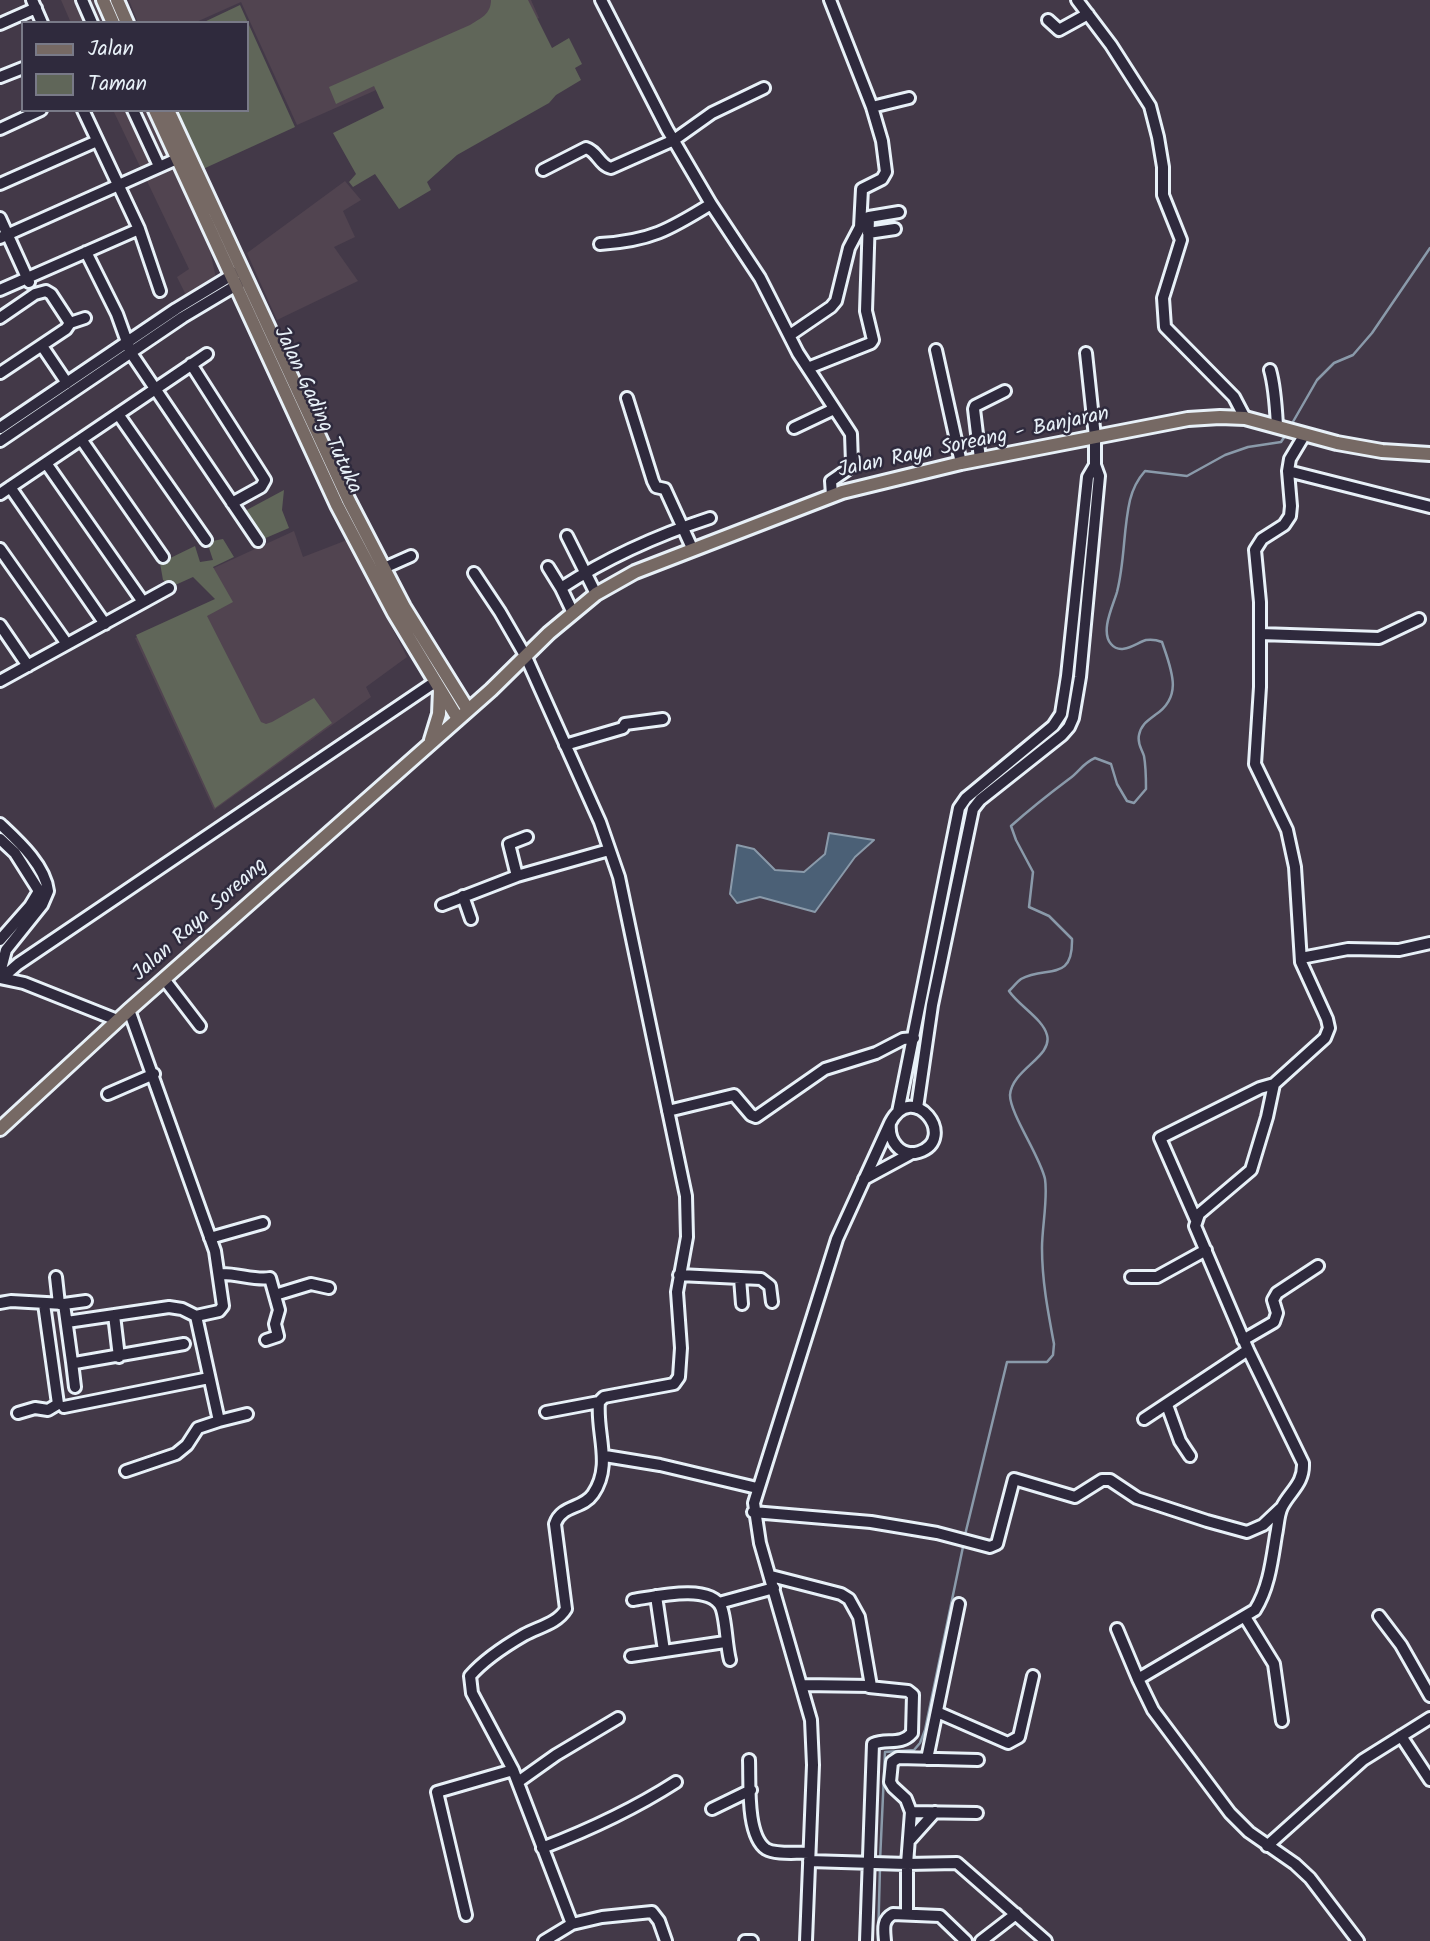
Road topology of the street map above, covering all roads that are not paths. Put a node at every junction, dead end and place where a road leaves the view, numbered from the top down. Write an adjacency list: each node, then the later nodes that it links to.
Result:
1 (82, 0): 11 (street)
2 (103, 0): 12 (main road)
3 (117, 0): 12 (main road)
4 (601, 0): 25 (street)
5 (830, 0): 18 (street)
6 (1077, 0): 8 (street)
7 (34, 4): 10 (street); 13 (street)
8 (1088, 14): 9 (street); 65 (street)
9 (1048, 20)
10 (41, 21)
11 (91, 21)
12 (119, 21)
13 (0, 24)
14 (21, 69): 15 (street)
15 (0, 78)
16 (764, 88): 25 (street)
17 (909, 98): 18 (street)
18 (872, 107): 49 (street)
19 (37, 112): 24 (street)
20 (84, 112): 26 (street)
21 (134, 112): 28 (street)
22 (156, 112): 27 (main road, Jalan Gading Tutuka)
23 (169, 112): 41 (main road, Jalan Gading Tutuka)
24 (0, 129)
25 (674, 140): 29 (street); 32 (street)
26 (97, 141): 30 (street); 31 (street)
27 (177, 159): 28 (street); 41 (main road, Jalan Gading Tutuka)
28 (159, 166): 31 (street)
29 (543, 170)
30 (0, 184)
31 (118, 184): 35 (street); 38 (street)
32 (711, 204): 39 (street); 49 (street)
33 (899, 212): 37 (street)
34 (0, 218): 38 (street)
35 (139, 229): 40 (street); 44 (street)
36 (895, 229): 37 (street)
37 (868, 233): 56 (street)
38 (4, 236): 42 (street)
39 (600, 244)
40 (86, 252): 42 (street); 51 (street)
41 (239, 277): 51 (street); 85 (main road, Jalan Gading Tutuka)
42 (28, 278): 43 (street); 45 (street)
43 (0, 290)
44 (160, 291)
45 (35, 294): 46 (street); 48 (street)
46 (0, 318)
47 (85, 318): 48 (street)
48 (70, 323): 50 (street)
49 (790, 335): 56 (street)
50 (42, 345): 58 (street); 59 (street)
51 (129, 348): 59 (street); 60 (street); 72 (street)
52 (936, 350): 76 (street)
53 (1086, 353): 70 (street)
54 (207, 354): 55 (street)
55 (191, 365): 60 (street); 82 (street)
56 (808, 368): 63 (street)
57 (1270, 369): 66 (street)
58 (0, 373)
59 (67, 383): 67 (street)
60 (155, 388): 64 (street); 82 (street)
61 (1004, 391): 74 (street)
62 (627, 398): 86 (street)
63 (834, 409): 68 (street); 81 (street)
64 (118, 414): 71 (street); 88 (street)
65 (1245, 418): 66 (main road, Jalan Raya Soreang - Banjaran); 70 (main road, Jalan Raya Soreang - Banjaran)
66 (1279, 426): 69 (main road, Jalan Raya Soreang - Banjaran)
67 (0, 428)
68 (794, 428)
69 (1301, 433): 73 (main road, Jalan Raya Soreang - Banjaran); 78 (street)
70 (1095, 437): 74 (main road, Jalan Raya Soreang - Banjaran); 77 (street)
71 (81, 439): 75 (street); 93 (street)
72 (0, 441)
73 (1430, 454)
74 (980, 459): 76 (main road, Jalan Raya Soreang - Banjaran)
75 (46, 463): 79 (street); 101 (street)
76 (961, 463): 81 (main road, Jalan Raya Soreang - Banjaran)
77 (1095, 464): 111 (street); 112 (street)
78 (1287, 471): 83 (street); 106 (street)
79 (10, 487): 80 (street); 104 (street)
80 (0, 494)
81 (832, 495): 90 (main road, Jalan Raya Soreang - Banjaran)
82 (232, 503): 89 (street)
83 (1430, 508)
84 (710, 517): 86 (street)
85 (355, 527): 94 (main road, Jalan Gading Tutuka); 107 (main road, Jalan Gading Tutuka)
86 (683, 527): 90 (street); 97 (street)
87 (567, 536): 97 (street)
88 (206, 540)
89 (258, 541)
90 (692, 548): 100 (main road, Jalan Raya Soreang - Banjaran)
91 (0, 549): 108 (street)
92 (411, 556): 94 (street)
93 (163, 557)
94 (384, 568): 107 (main road, Jalan Gading Tutuka)
95 (548, 568): 99 (street)
96 (474, 573): 109 (street)
97 (585, 573): 99 (street); 100 (street)
98 (169, 588): 101 (street)
99 (561, 588): 102 (street)
100 (596, 594): 102 (main road, Jalan Raya Soreang - Banjaran)
101 (143, 602): 104 (street)
102 (572, 613): 109 (main road, Jalan Raya Soreang - Banjaran)
103 (1419, 619): 106 (street)
104 (105, 624): 108 (street)
105 (0, 625): 110 (street)
106 (1260, 634): 130 (street)
107 (418, 643): 114 (main road, Jalan Gading Tutuka); 115 (main road, Jalan Gading Tutuka)
108 (66, 644): 110 (street)
109 (526, 657): 115 (main road, Jalan Raya Soreang - Banjaran); 119 (street)
110 (28, 666): 113 (street)
111 (1067, 676): 112 (street); 136 (street)
112 (1080, 677): 140 (street)
113 (0, 681)
114 (437, 686): 116 (main road, Jalan Gading Tutuka); 118 (main road); 131 (street)
115 (468, 710): 116 (main road, Jalan Raya Soreang - Banjaran)
116 (458, 719): 118 (main road, Jalan Raya Soreang - Banjaran)
117 (663, 719): 119 (street)
118 (430, 744): 132 (main road, Jalan Raya Soreang)
119 (565, 746): 123 (street)
120 (0, 824): 122 (street)
121 (527, 837): 124 (street)
122 (6, 839): 128 (street); 131 (street)
123 (609, 850): 124 (street); 141 (street)
124 (517, 876): 125 (street)
125 (463, 896): 126 (street); 127 (street)
126 (442, 905)
127 (471, 919)
128 (0, 940)
129 (1430, 943): 130 (street)
130 (1301, 958): 138 (street)
131 (1, 976): 134 (street)
132 (164, 979): 133 (main road, Jalan Raya Soreang); 135 (street)
133 (129, 1010): 134 (main road, Jalan Raya Soreang); 137 (street)
134 (117, 1020): 144 (main road, Jalan Raya Soreang)
135 (200, 1026)
136 (914, 1038): 141 (street); 142 (street)
137 (154, 1074): 139 (street); 149 (street)
138 (1274, 1084): 147 (street); 147 (street)
139 (108, 1094)
140 (917, 1108): 142 (street); 145 (street)
141 (668, 1111): 153 (street)
142 (898, 1112): 143 (street)
143 (890, 1123): 145 (street); 146 (street)
144 (0, 1129)
145 (912, 1153): 146 (street)
146 (864, 1179): 186 (street)
147 (1196, 1220): 150 (street)
148 (263, 1223): 149 (street)
149 (211, 1238): 152 (street)
150 (1206, 1250): 155 (street); 170 (street)
151 (1318, 1266): 170 (street)
152 (220, 1273): 158 (street); 166 (street)
153 (679, 1275): 156 (street); 175 (street)
154 (56, 1277): 163 (street)
155 (1131, 1277)
156 (740, 1278): 160 (street); 164 (street)
157 (329, 1288): 158 (street)
158 (275, 1294): 168 (street)
159 (86, 1301): 163 (street)
160 (772, 1302)
161 (0, 1303): 162 (street)
162 (44, 1304): 163 (street); 179 (street)
163 (62, 1304): 167 (street)
164 (742, 1304)
165 (114, 1315): 166 (street); 167 (street); 171 (street)
166 (195, 1316): 173 (street)
167 (67, 1322): 172 (street)
168 (266, 1340)
169 (184, 1344): 171 (street)
170 (1246, 1345): 176 (street); 187 (street)
171 (120, 1357): 172 (street)
172 (72, 1362): 174 (street)
173 (209, 1378): 177 (street); 182 (street)
174 (75, 1387)
175 (599, 1402): 178 (street); 183 (street)
176 (1167, 1405): 181 (street); 184 (street)
177 (64, 1407)
178 (545, 1412)
179 (18, 1413)
180 (247, 1414): 182 (street)
181 (1144, 1419)
182 (219, 1421): 185 (street)
183 (605, 1456): 186 (street); 216 (street)
184 (1190, 1456)
185 (127, 1471)
186 (757, 1488): 188 (street)
187 (1281, 1508): 188 (street); 196 (street)
188 (753, 1512): 189 (street)
189 (771, 1576): 190 (street); 205 (street)
190 (774, 1588): 193 (street); 204 (street)
191 (656, 1596): 192 (street); 193 (street); 199 (street)
192 (633, 1600)
193 (719, 1603): 198 (street)
194 (959, 1604): 207 (street)
195 (1379, 1616): 206 (street)
196 (1245, 1617): 203 (street); 210 (street)
197 (1117, 1629): 203 (street)
198 (725, 1642): 199 (street); 201 (street)
199 (664, 1651): 200 (street)
200 (631, 1656)
201 (730, 1660)
202 (1034, 1676): 207 (street)
203 (1138, 1679): 228 (street)
204 (803, 1685): 205 (street); 230 (street)
205 (869, 1688): 212 (street)
206 (1430, 1696)
207 (937, 1712): 213 (street)
208 (618, 1718): 218 (street)
209 (1430, 1718): 211 (street)
210 (1282, 1721)
211 (1401, 1736): 217 (street); 228 (street)
212 (893, 1750): 213 (street); 223 (street); 231 (street)
213 (927, 1759): 215 (street)
214 (749, 1760): 220 (street)
215 (978, 1760)
216 (513, 1770): 218 (street); 235 (street)
217 (1430, 1780)
218 (518, 1782): 229 (street)
219 (676, 1782): 229 (street)
220 (751, 1790): 221 (street); 226 (street)
221 (732, 1799): 222 (street); 226 (street)
222 (712, 1809)
223 (911, 1812): 224 (street); 227 (street)
224 (935, 1812): 225 (street); 227 (street)
225 (977, 1813)
226 (752, 1818): 230 (street)
227 (909, 1842): 232 (street)
228 (1267, 1846): 247 (street)
229 (542, 1849): 236 (street)
230 (809, 1857): 231 (street); 241 (street)
231 (876, 1863): 232 (street); 242 (street)
232 (908, 1864): 233 (street); 234 (street)
233 (907, 1914): 243 (street); 244 (street)
234 (1016, 1914): 245 (street); 246 (street)
235 (466, 1916)
236 (572, 1924): 237 (street); 238 (street)
237 (544, 1941)
238 (666, 1941)
239 (745, 1941): 240 (street)
240 (752, 1941)
241 (806, 1941)
242 (866, 1941)
243 (885, 1941)
244 (966, 1941)
245 (981, 1941)
246 (1046, 1941)
247 (1358, 1941)

